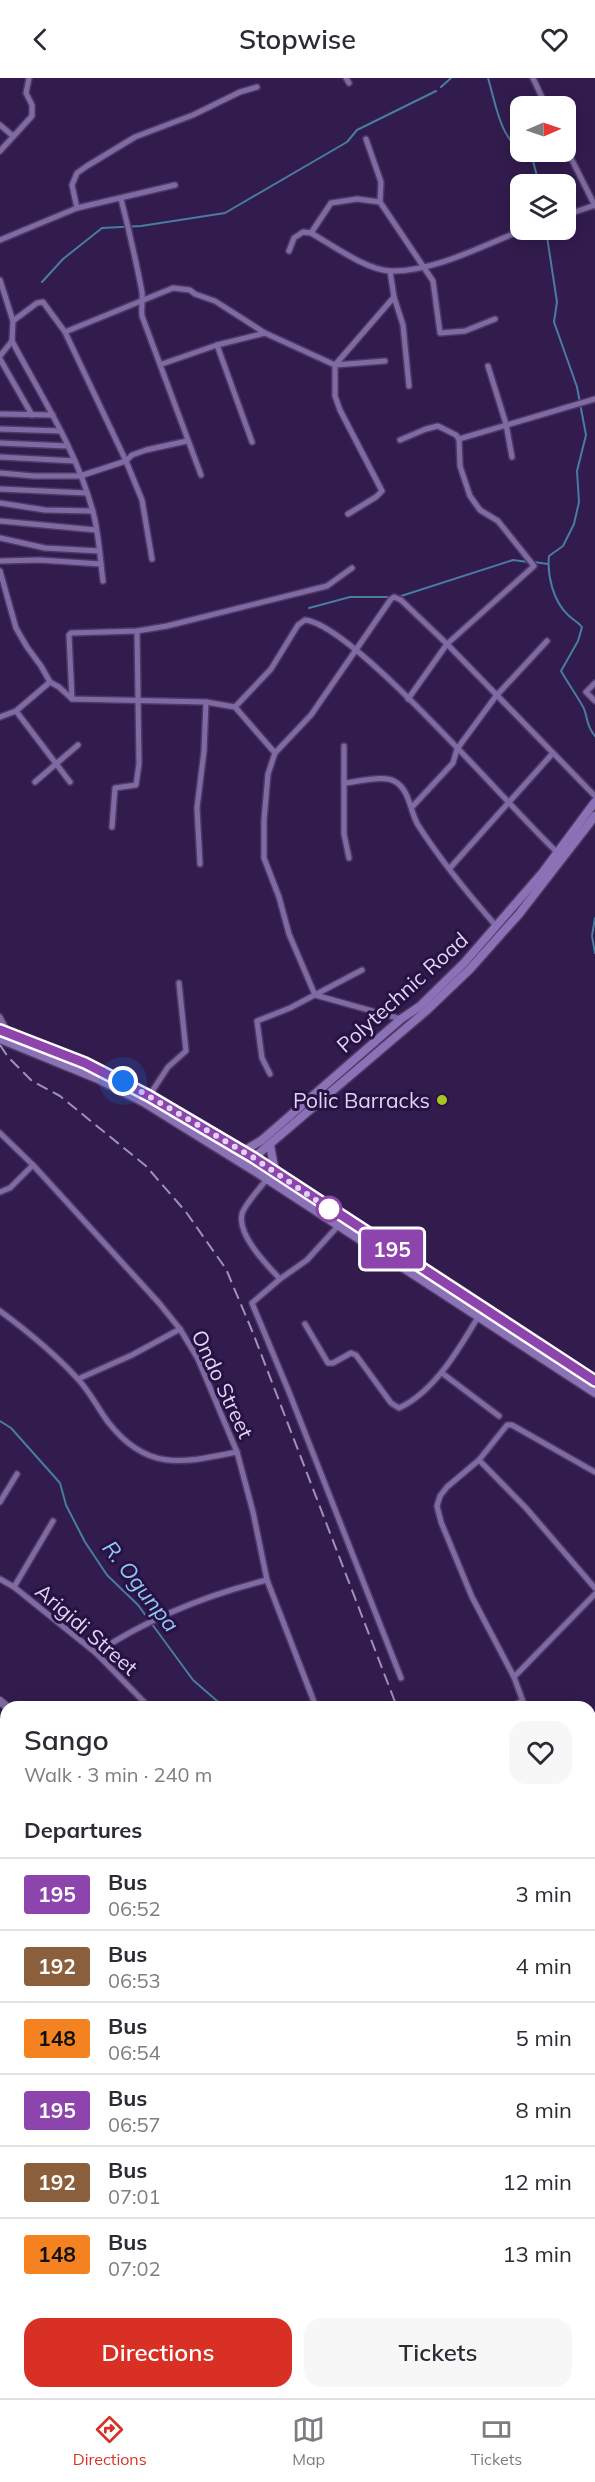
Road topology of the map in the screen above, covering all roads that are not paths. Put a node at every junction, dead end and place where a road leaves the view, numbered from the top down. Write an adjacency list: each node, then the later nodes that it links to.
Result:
1 (29, 78): 6 (street)
2 (533, 78): 4 (street)
3 (257, 87): 14 (street)
4 (541, 96)
5 (0, 125): 6 (street)
6 (14, 136): 8 (street)
7 (366, 139): 12 (street)
8 (0, 151)
9 (573, 162): 13 (street)
10 (175, 185): 11 (street)
11 (122, 199): 14 (street); 24 (street)
12 (380, 202): 16 (street); 20 (street)
13 (595, 205): 15 (street)
14 (77, 208): 18 (street)
15 (576, 212)
16 (311, 233): 19 (street); 21 (street)
17 (510, 235): 20 (street)
18 (0, 240)
19 (289, 250)
20 (422, 267): 21 (street); 25 (street)
21 (390, 271): 23 (street)
22 (0, 280): 26 (street)
23 (394, 297): 34 (street); 36 (street)
24 (143, 300): 27 (street); 28 (street); 33 (street)
25 (495, 319)
26 (13, 321): 27 (street); 29 (street)
27 (65, 332): 53 (street)
28 (265, 333): 30 (street); 34 (street)
29 (12, 341): 31 (street); 40 (street)
30 (217, 345): 33 (street); 47 (street)
31 (0, 358): 39 (street)
32 (385, 361): 34 (street)
33 (162, 364): 46 (street)
34 (335, 365): 61 (street)
35 (488, 366): 41 (street)
36 (409, 386)
37 (594, 399): 41 (street)
38 (0, 414): 39 (street)
39 (32, 415): 40 (street)
40 (53, 415): 43 (street)
41 (506, 424): 44 (street); 51 (street)
42 (0, 429): 43 (street)
43 (61, 431): 49 (street)
44 (459, 439): 45 (street); 74 (street)
45 (400, 440)
46 (187, 441): 53 (street); 56 (street)
47 (252, 442)
48 (0, 443): 49 (street)
49 (68, 446): 52 (street)
50 (0, 457): 52 (street)
51 (512, 458)
52 (75, 460): 55 (street)
53 (126, 461): 55 (street); 66 (street)
54 (0, 473): 55 (street)
55 (80, 476): 58 (street)
56 (201, 476)
57 (0, 489): 58 (street)
58 (86, 493): 60 (street)
59 (0, 503): 60 (street)
60 (93, 511): 63 (street)
61 (348, 514)
62 (0, 521): 63 (street)
63 (96, 530): 65 (street)
64 (0, 538): 65 (street)
65 (99, 551): 68 (street)
66 (152, 559)
67 (0, 561): 68 (street)
68 (100, 564): 71 (street)
69 (352, 568): 72 (street)
70 (1, 575): 76 (street)
71 (103, 581)
72 (137, 631): 79 (street); 81 (street)
73 (547, 641): 78 (street)
74 (447, 644): 75 (street); 78 (street); 80 (street)
75 (356, 650): 80 (street); 84 (street); 90 (street)
76 (50, 682): 79 (street); 85 (street)
77 (595, 683): 82 (street)
78 (496, 696): 89 (street); 91 (street)
79 (72, 699): 81 (street)
80 (408, 699): 89 (street)
81 (139, 700): 83 (street); 101 (street)
82 (595, 701)
83 (206, 702): 84 (street); 104 (street)
84 (235, 707): 90 (street)
85 (16, 711): 86 (street); 92 (street)
86 (0, 717)
87 (78, 745): 92 (street)
88 (344, 746): 95 (street)
89 (457, 749): 97 (street); 99 (street)
90 (275, 753): 109 (street)
91 (553, 753): 96 (street); 97 (street)
92 (57, 763): 93 (street); 94 (street)
93 (35, 782)
94 (70, 782)
95 (344, 783): 99 (street); 103 (street)
96 (595, 796)
97 (508, 802): 102 (street); 105 (street)
98 (595, 802): 102 (main road, Polytechnic Road)
99 (412, 807): 105 (street)
100 (595, 816): 102 (main road, Polytechnic Road)
101 (112, 827)
102 (560, 855): 106 (main road, Polytechnic Road); 115 (main road, Polytechnic Road)
103 (349, 858)
104 (200, 864)
105 (450, 868): 106 (street)
106 (497, 927): 111 (main road, Polytechnic Road)
107 (362, 970): 109 (street)
108 (179, 983): 114 (street)
109 (315, 994): 111 (street); 113 (street)
110 (0, 1017): 112 (street)
111 (401, 1019): 115 (main road, Polytechnic Road)
112 (1, 1034): 114 (main road); 119 (main road)
113 (270, 1074)
114 (149, 1096): 118 (main road)
115 (321, 1096): 117 (main road, Polytechnic Road); 118 (main road, Polytechnic Road)
116 (0, 1133): 121 (street, Ondo Street)
117 (270, 1145): 120 (main road, Polytechnic Road); 123 (main road)
118 (243, 1152): 119 (main road, Polytechnic Road); 120 (main road)
119 (234, 1158): 122 (main road)
120 (254, 1158): 122 (main road, Polytechnic Road); 123 (main road)
121 (33, 1165): 125 (street); 133 (street, Ondo Street)
122 (245, 1165): 124 (main road)
123 (275, 1173): 130 (main road)
124 (267, 1179): 126 (main road); 127 (street)
125 (0, 1192)
126 (338, 1226): 127 (street); 129 (main road)
127 (280, 1279): 152 (street)
128 (0, 1311): 135 (street)
129 (478, 1317): 132 (main road); 134 (street)
130 (501, 1320): 132 (main road); 136 (main road)
131 (305, 1324): 134 (street)
132 (495, 1328): 137 (main road)
133 (180, 1329): 135 (street); 139 (street, Ondo Street)
134 (442, 1373): 138 (street)
135 (78, 1379): 139 (street)
136 (595, 1381)
137 (595, 1392)
138 (499, 1416)
139 (237, 1452): 146 (street, Ondo Street)
140 (479, 1460): 141 (street); 148 (street); 151 (street)
141 (595, 1472)
142 (17, 1474): 143 (street)
143 (0, 1502)
144 (53, 1521): 147 (street)
145 (0, 1579): 147 (street, Arigidi Street)
146 (267, 1580): 150 (street); 154 (street, Ondo Street)
147 (14, 1587): 150 (street, Arigidi Street)
148 (595, 1588)
149 (595, 1594): 151 (street)
150 (96, 1653): 153 (street, Arigidi Street)
151 (514, 1677): 155 (street)
152 (401, 1678)
153 (143, 1701)
154 (314, 1701)
155 (523, 1701)

